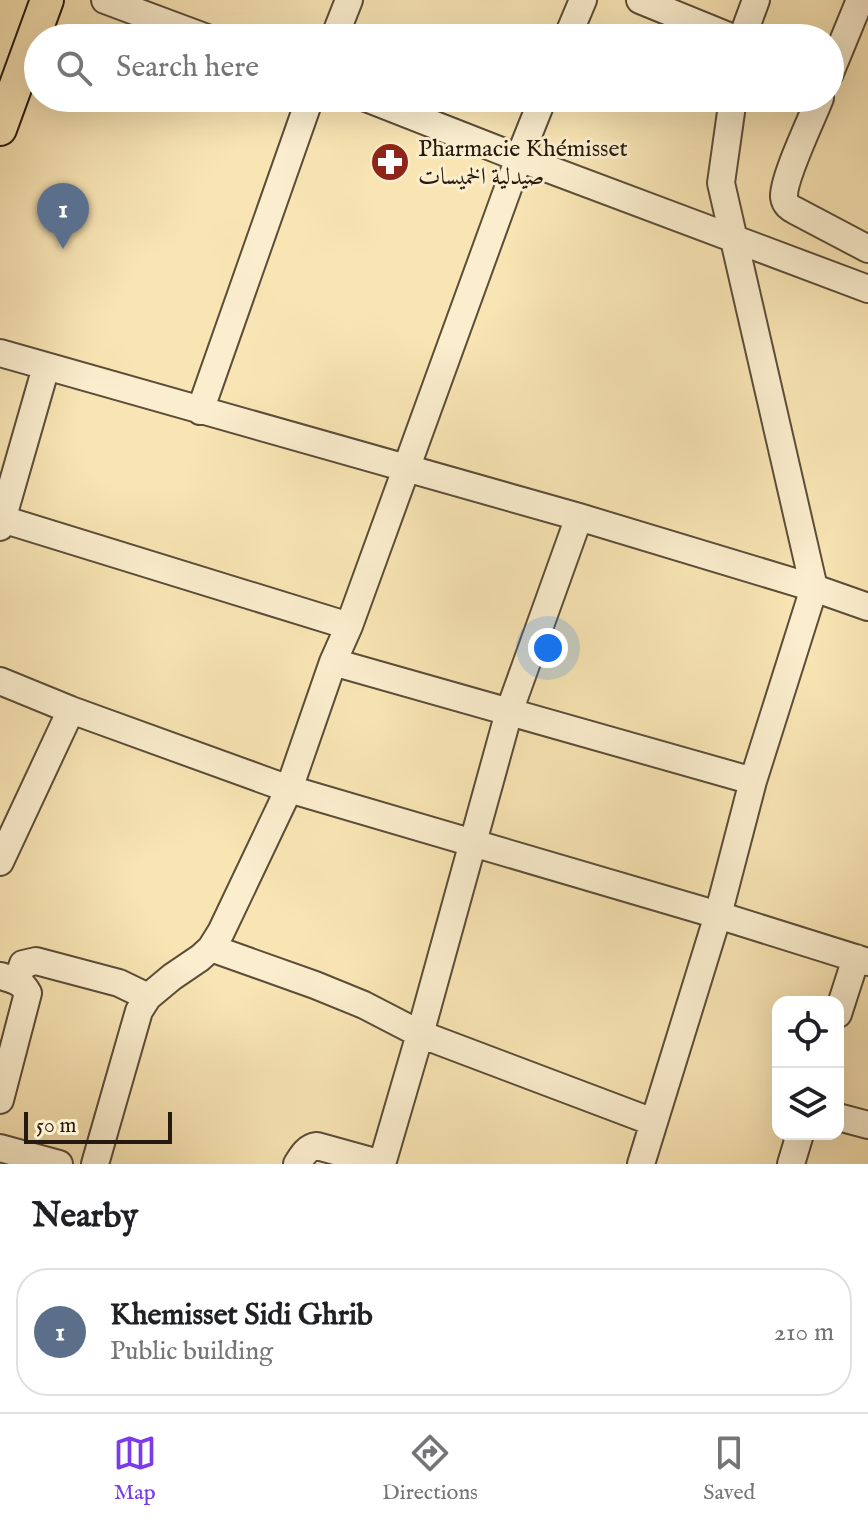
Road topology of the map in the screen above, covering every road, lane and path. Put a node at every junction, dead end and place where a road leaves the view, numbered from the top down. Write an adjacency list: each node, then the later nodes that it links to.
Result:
1 (47, 0): 8 (main road)
2 (105, 0): 9 (street)
3 (349, 0): 10 (street)
4 (583, 0): 11 (street)
5 (640, 0): 12 (street)
6 (756, 0): 13 (street)
7 (860, 0): 14 (street)
8 (38, 24)
9 (169, 24)
10 (340, 24)
11 (573, 24)
12 (699, 24)
13 (747, 24)
14 (844, 39)
15 (24, 63): 21 (main road)
16 (305, 112): 28 (street)
17 (402, 112): 22 (street)
18 (537, 112): 22 (street)
19 (731, 112): 23 (street)
20 (814, 112): 24 (street)
21 (0, 129)
22 (519, 158): 23 (street); 29 (street)
23 (733, 237): 25 (street); 32 (street)
24 (868, 249)
25 (868, 289)
26 (0, 353): 27 (street)
27 (46, 367): 28 (street); 31 (street)
28 (200, 411): 29 (street)
29 (407, 469): 30 (street); 34 (street)
30 (579, 517): 32 (street); 38 (street)
31 (1, 523): 34 (street)
32 (814, 588): 33 (street); 39 (street)
33 (868, 607)
34 (349, 626): 35 (street)
35 (333, 662): 38 (street); 40 (street)
36 (0, 681): 37 (street)
37 (71, 710): 40 (street); 42 (street)
38 (509, 712): 39 (street); 41 (street)
39 (753, 781): 43 (street)
40 (289, 789): 41 (street); 44 (street)
41 (473, 844): 43 (street); 49 (street)
42 (0, 862)
43 (718, 915): 45 (street); 52 (street)
44 (211, 948): 47 (street); 49 (street)
45 (862, 960): 48 (street)
46 (8, 978): 47 (street); 50 (street)
47 (148, 997): 57 (street)
48 (844, 1000)
49 (420, 1034): 52 (street); 59 (street)
50 (0, 1100)
51 (844, 1119): 53 (street)
52 (653, 1122): 60 (street)
53 (868, 1125)
54 (798, 1140): 61 (street)
55 (13, 1155): 56 (street)
56 (59, 1164)
57 (95, 1164)
58 (297, 1164): 59 (street)
59 (382, 1164)
60 (641, 1164)
61 (791, 1164)

